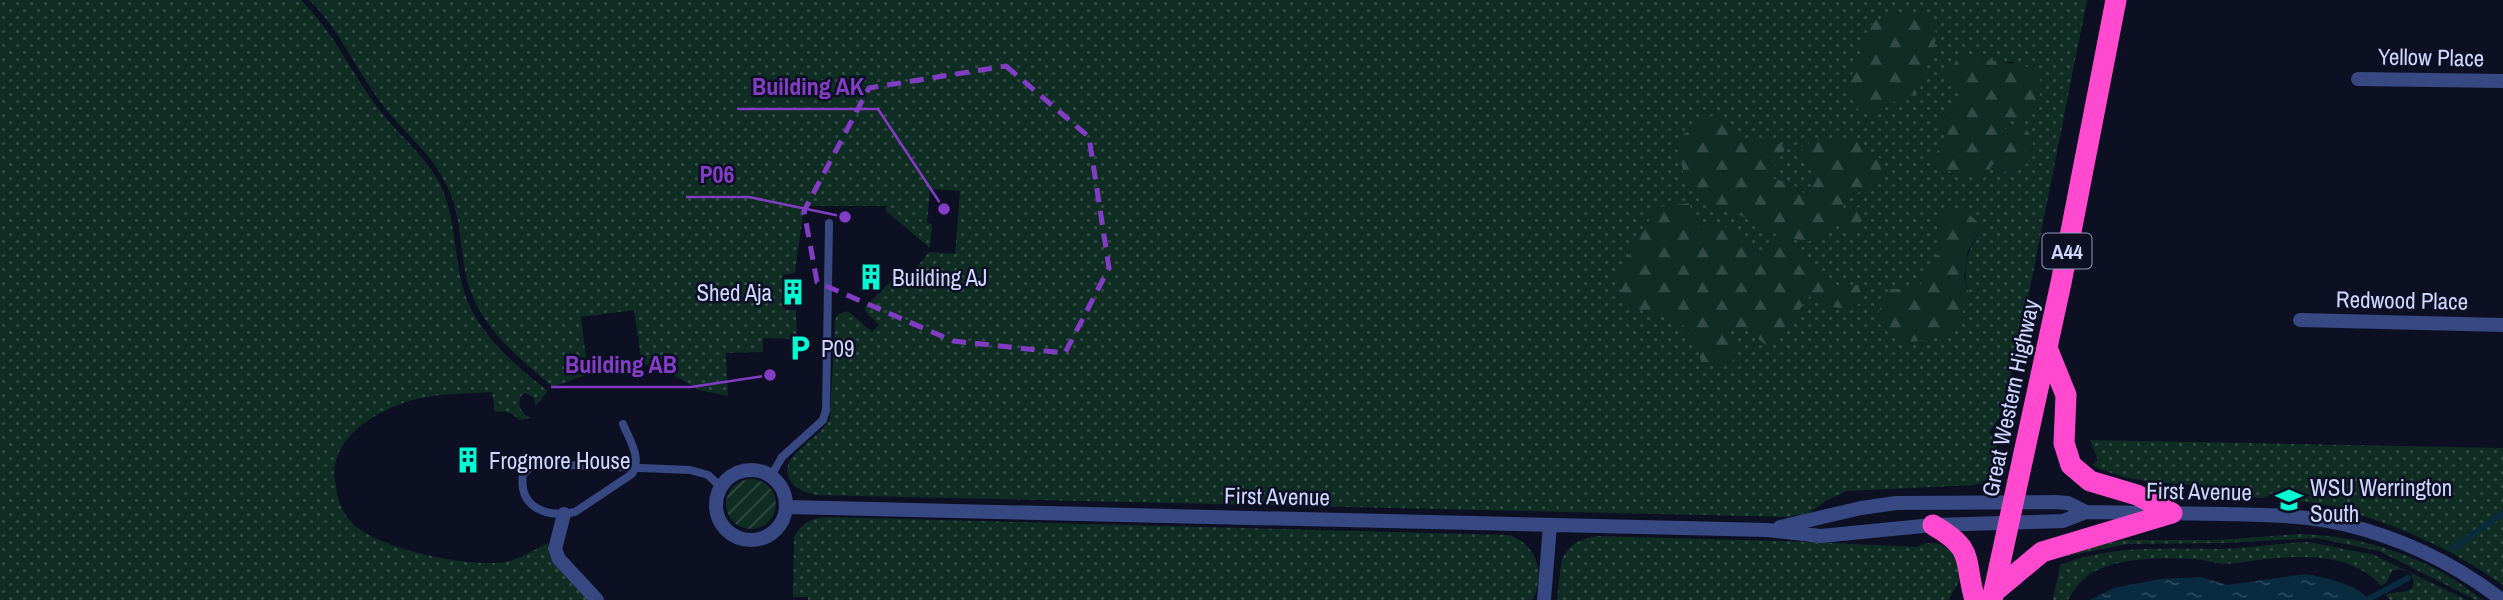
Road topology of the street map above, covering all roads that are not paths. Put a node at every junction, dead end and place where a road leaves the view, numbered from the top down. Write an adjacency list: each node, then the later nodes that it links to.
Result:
1 (2116, 0): 7 (highway, Great Western Highway / A44)
2 (2358, 79): 3 (street, Yellow Place)
3 (2503, 82)
4 (829, 223): 10 (lane)
5 (2300, 320): 6 (street, Redwood Place)
6 (2503, 325)
7 (2047, 348): 12 (highway, Great Western Highway / A44); 15 (highway)
8 (623, 424): 9 (lane)
9 (636, 467): 11 (lane); 16 (lane); 16 (lane)
10 (771, 475): 11 (street); 13 (street)
11 (721, 487): 13 (street)
12 (2015, 501): 14 (street, First Avenue); 17 (highway, Great Western Highway / A44); 20 (street, First Avenue)
13 (787, 507): 18 (street, First Avenue)
14 (2086, 512): 15 (street, First Avenue); 17 (street, First Avenue)
15 (2172, 513): 21 (highway); 24 (street, First Avenue)
16 (565, 514): 22 (street)
17 (2010, 523): 19 (street, First Avenue); 21 (highway, Great Western Highway / A44)
18 (1550, 525): 20 (street, First Avenue); 23 (street)
19 (1933, 525): 20 (street, First Avenue); 21 (highway)
20 (1767, 530)
21 (1987, 598)
22 (597, 600)
23 (1544, 600)
24 (2502, 600)

